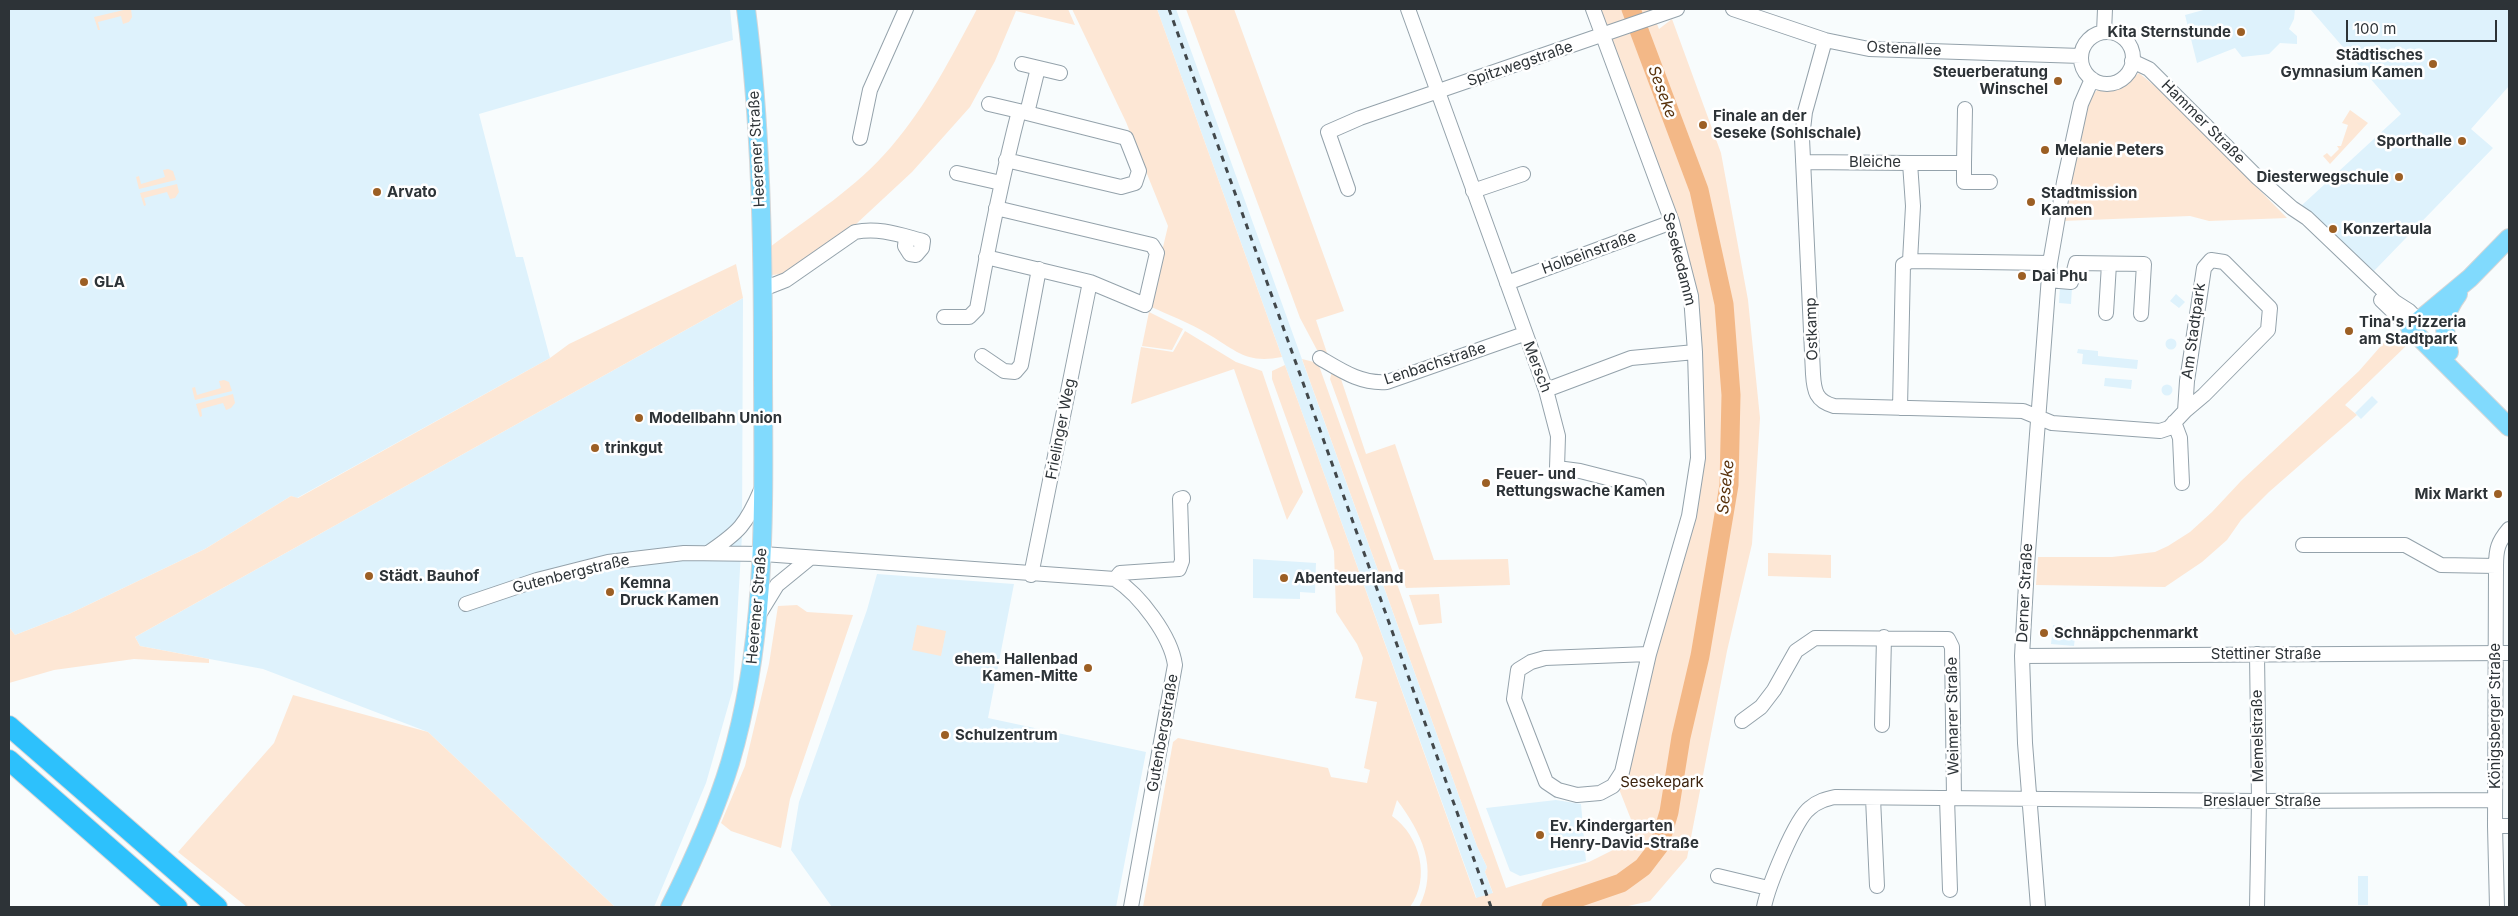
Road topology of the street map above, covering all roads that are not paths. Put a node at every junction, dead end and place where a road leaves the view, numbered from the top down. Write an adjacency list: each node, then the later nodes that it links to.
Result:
1 (746, 9): 46 (main road, Heerener Straße)
2 (906, 9): 22 (street)
3 (1408, 9): 18 (street, Mersch)
4 (1592, 9): 10 (street, Sesekedamm)
5 (1677, 9): 8 (street)
6 (1733, 9): 11 (street, Ostenallee)
7 (2105, 9): 9 (street)
8 (1651, 15): 10 (street)
9 (2104, 32): 12 (street); 13 (street)
10 (1603, 35): 18 (street, Spitzwegstraße); 34 (street, Sesekedamm)
11 (1825, 40): 12 (street, Ostenallee); 24 (street, Ostkamp)
12 (2081, 56): 17 (street)
13 (2132, 61): 17 (street); 51 (street, Hammer Straße)
14 (1022, 64): 15 (street)
15 (1038, 68): 16 (street); 21 (street)
16 (1060, 73)
17 (2092, 79): 39 (street, Derner Straße)
18 (1436, 92): 31 (street); 32 (street, Mersch)
19 (989, 104): 21 (street)
20 (1965, 109): 26 (street)
21 (1023, 112): 23 (street); 23 (street)
22 (860, 138)
23 (1006, 160): 30 (street)
24 (1803, 162): 25 (street, Bleiche); 58 (street, Ostkamp)
25 (1910, 162): 26 (street); 38 (street, Bleiche)
26 (1964, 163): 29 (street)
27 (957, 173): 30 (street)
28 (1523, 174): 32 (street)
29 (1990, 182)
30 (1001, 183): 33 (street)
31 (1348, 189)
32 (1473, 191): 45 (street, Mersch)
33 (996, 208): 37 (street); 44 (street)
34 (1672, 222): 45 (street, Holbeinstraße); 53 (street, Sesekedamm)
35 (906, 237): 46 (street)
36 (2509, 238): 42 (main road)
37 (986, 257): 41 (street); 50 (street)
38 (1910, 261): 39 (street); 58 (street, Bleiche)
39 (2050, 263): 43 (street, Derner Straße)
40 (2109, 264): 43 (street); 48 (street); 49 (street)
41 (1039, 269): 44 (street); 55 (street)
42 (2470, 278): 47 (main road); 51 (main road)
43 (2048, 280): 61 (street, Derner Straße)
44 (1090, 282): 74 (street, Frielinger Weg)
45 (1507, 283): 52 (street, Mersch)
46 (763, 289): 64 (main road, Heerener Straße)
47 (2447, 309): 51 (main road); 54 (main road)
48 (2106, 313)
49 (2141, 314)
50 (944, 317)
51 (2418, 328): 54 (main road); 63 (main road, Hammer Straße)
52 (1524, 334): 56 (street, Lenbachstraße); 57 (street, Mersch)
53 (1695, 352): 57 (street); 81 (street, Sesekedamm)
54 (2449, 352): 59 (main road)
55 (982, 356)
56 (1320, 358)
57 (1546, 390): 66 (street, Mersch)
58 (1900, 408): 61 (street, Ostkamp)
59 (2509, 410)
60 (2185, 411): 60 (street, Am Stadtpark); 62 (street, Am Stadtpark)
61 (2037, 416): 62 (street, Am Stadtpark); 83 (street, Derner Straße)
62 (2174, 422): 65 (street)
63 (2509, 427)
64 (764, 482): 70 (street, Gutenbergstraße); 71 (main road, Heerener Straße)
65 (2182, 483)
66 (1639, 486)
67 (1183, 498): 75 (street, Gutenbergstraße)
68 (2509, 530): 73 (street, Königsberger Straße)
69 (2304, 545): 73 (street)
70 (708, 552): 71 (street, Gutenbergstraße); 76 (street, Gutenbergstraße)
71 (763, 554): 72 (street, Gutenbergstraße); 77 (main road, Heerener Straße)
72 (810, 558): 74 (street, Gutenbergstraße); 77 (street)
73 (2496, 566): 79 (street, Königsberger Straße)
74 (1031, 574): 75 (street, Gutenbergstraße)
75 (1115, 580): 102 (street, Gutenbergstraße)
76 (466, 604)
77 (758, 617): 101 (main road, Heerener Straße)
78 (1884, 637): 84 (street, Weimarer Straße); 85 (street); 89 (street, Weimarer Straße)
79 (2495, 653): 80 (street, Stettiner Straße); 82 (street, Stettiner Straße); 91 (street, Königsberger Straße)
80 (2509, 653)
81 (1649, 654): 81 (street, Sesekedamm)
82 (2257, 654): 83 (street, Stettiner Straße); 92 (street, Memelstraße)
83 (2022, 656): 90 (street, Derner Straße)
84 (1742, 721)
85 (1882, 725)
86 (9, 726): 100 (highway)
87 (9, 760): 99 (highway)
88 (1873, 798): 89 (street, Breslauer Straße); 96 (street); 97 (street, Breslauer Straße)
89 (1950, 798): 90 (street, Breslauer Straße); 98 (street)
90 (2030, 799): 92 (street, Breslauer Straße); 104 (street, Derner Straße)
91 (2495, 800): 92 (street, Breslauer Straße); 93 (street, Königsberger Straße)
92 (2259, 802): 105 (street, Memelstraße)
93 (2495, 826): 94 (street); 106 (street, Königsberger Straße)
94 (2509, 826)
95 (1718, 876): 97 (street)
96 (1877, 886)
97 (1768, 888): 103 (street, Breslauer Straße)
98 (1950, 890)
99 (176, 907)
100 (217, 907)
101 (670, 907)
102 (1131, 907)
103 (1764, 907)
104 (2038, 907)
105 (2257, 907)
106 (2497, 907)

